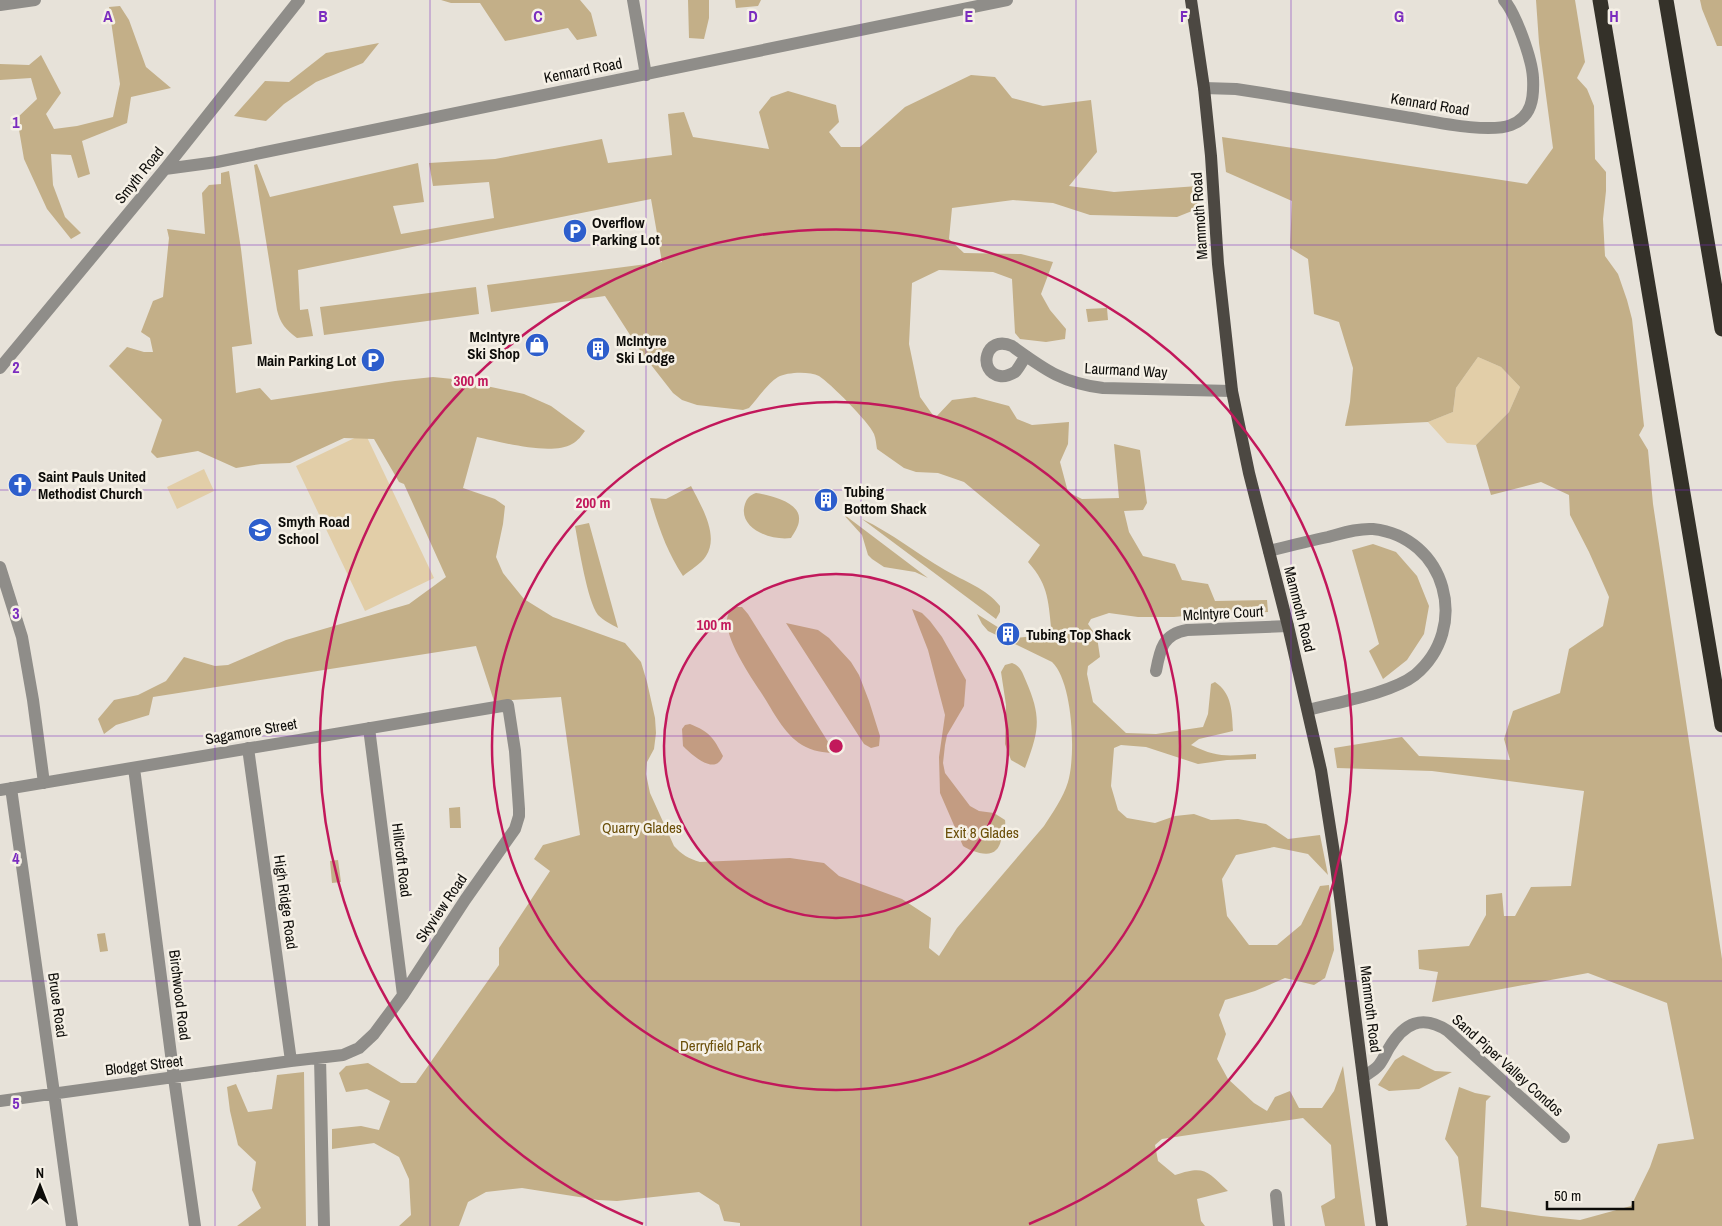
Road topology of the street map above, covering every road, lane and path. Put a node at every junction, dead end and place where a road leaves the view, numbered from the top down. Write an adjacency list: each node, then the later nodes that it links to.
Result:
1 (35, 0): 9 (street)
2 (299, 0): 12 (street, Smyth Road)
3 (633, 0): 10 (street)
4 (1007, 0): 10 (street, Kennard Road)
5 (1191, 0): 11 (main road, Mammoth Road)
6 (1504, 0): 11 (street, Kennard Road)
7 (1600, 0): 23 (highway)
8 (1666, 0): 13 (highway)
9 (0, 5)
10 (646, 75): 12 (street, Kennard Road)
11 (1204, 88): 16 (main road, Mammoth Road)
12 (165, 169): 15 (street, Smyth Road)
13 (1722, 329)
14 (1026, 356): 16 (street, Laurmand Way)
15 (0, 368)
16 (1232, 391): 17 (main road, Mammoth Road)
17 (1269, 551): 19 (main road, Mammoth Road); 22 (street)
18 (0, 567): 27 (street)
19 (1288, 626): 20 (street, McIntyre Court); 22 (main road, Mammoth Road)
20 (1156, 671)
21 (508, 705): 24 (street, Sagamore Street); 29 (street, Skyview Road)
22 (1308, 710): 32 (main road, Mammoth Road)
23 (1722, 725)
24 (369, 728): 25 (street, Sagamore Street); 29 (street, Hillcroft Road)
25 (248, 748): 26 (street, Sagamore Street); 31 (street, High Ridge Road)
26 (134, 768): 27 (street, Sagamore Street); 33 (street, Birchwood Road)
27 (44, 783): 28 (street, Sagamore Street)
28 (5, 789): 34 (street, Bruce Road)
29 (403, 995): 30 (street, Skyview Road)
30 (320, 1058): 31 (street, Skyview Road); 40 (street)
31 (291, 1061): 33 (street, Blodget Street)
32 (1363, 1077): 36 (street, Sand Piper Valley Condos); 42 (main road, Mammoth Road)
33 (174, 1078): 34 (street, Blodget Street); 39 (street, Birchwood Road)
34 (54, 1093): 35 (street, Blodget Street); 38 (street, Bruce Road)
35 (0, 1100)
36 (1564, 1137)
37 (1276, 1195): 41 (street)
38 (72, 1226)
39 (195, 1226)
40 (324, 1226)
41 (1280, 1226)
42 (1382, 1226)

